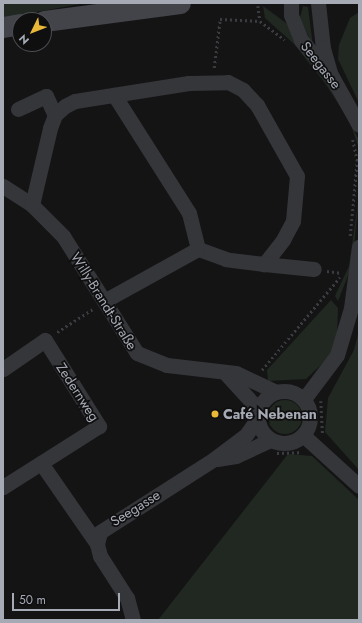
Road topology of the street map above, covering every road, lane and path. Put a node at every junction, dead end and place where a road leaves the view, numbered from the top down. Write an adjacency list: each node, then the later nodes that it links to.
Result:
1 (180, 3): 5 (main road)
2 (291, 3): 6 (street, Seegasse)
3 (318, 3): 6 (street)
4 (258, 6): 7 (path)
5 (52, 20)
6 (331, 75): 11 (street, Seegasse)
7 (212, 80): 8 (street); 16 (street)
8 (114, 95): 10 (street); 15 (street)
9 (18, 109): 10 (street)
10 (55, 114): 13 (street)
11 (354, 128): 14 (path)
12 (3, 186): 13 (street, Willy-Brandt-Straße)
13 (32, 205): 19 (street, Willy-Brandt-Straße)
14 (354, 243): 24 (street)
15 (198, 249): 16 (street); 19 (street)
16 (264, 264): 18 (street)
17 (344, 267): 22 (path)
18 (314, 269)
19 (104, 301): 20 (path); 23 (street, Willy-Brandt-Straße)
20 (45, 340): 21 (street); 32 (street, Zedernweg)
21 (3, 369)
22 (260, 373)
23 (227, 375): 25 (street, Willy-Brandt-Straße); 27 (street)
24 (321, 380): 26 (street); 30 (path)
25 (276, 392): 26 (street); 27 (street)
26 (304, 399): 28 (street)
27 (258, 414): 29 (street); 31 (street, Seegasse)
28 (304, 436): 29 (street); 30 (street)
29 (270, 445): 30 (path); 31 (street, Seegasse)
30 (320, 450): 33 (street)
31 (214, 459): 35 (street, Seegasse)
32 (41, 463): 34 (street); 35 (street)
33 (359, 486)
34 (3, 487)
35 (97, 544): 36 (street)
36 (133, 620)

